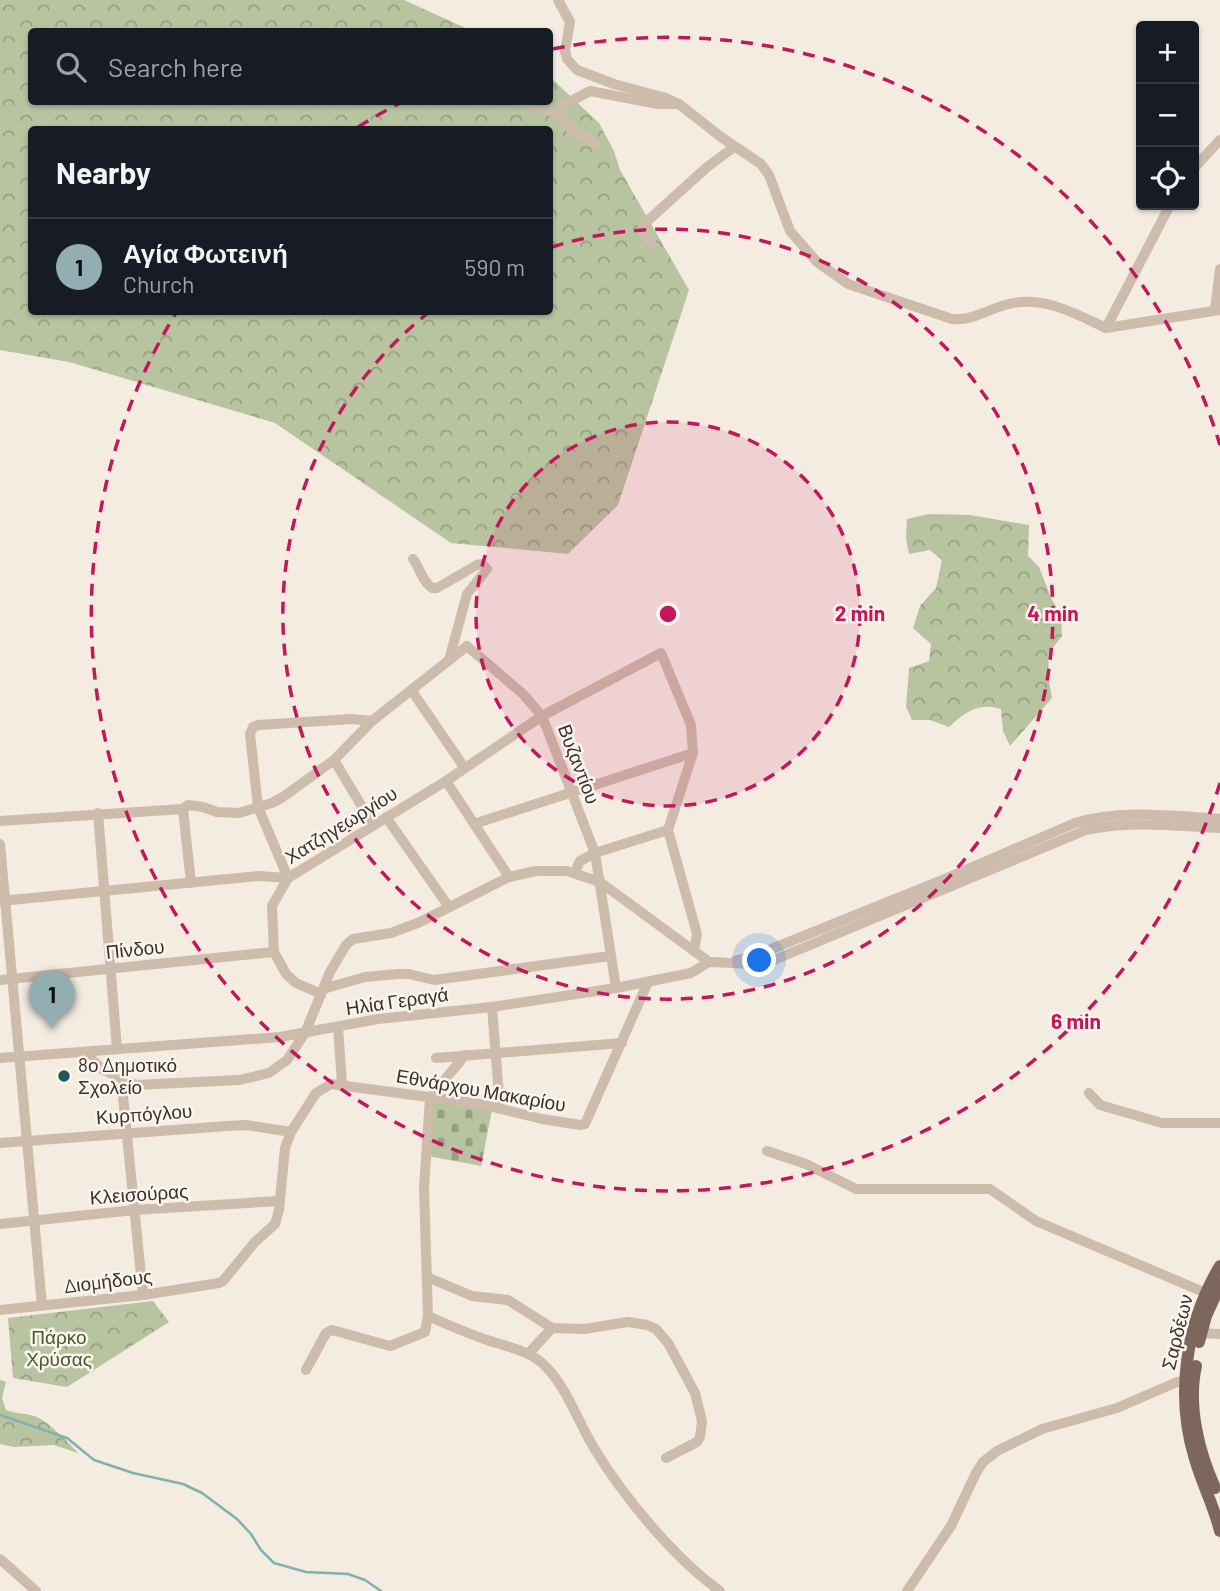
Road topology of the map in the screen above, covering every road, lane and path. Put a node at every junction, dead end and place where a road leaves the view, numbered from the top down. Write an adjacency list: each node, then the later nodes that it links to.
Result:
1 (558, 0): 2 (street)
2 (679, 104): 4 (street); 7 (street)
3 (534, 105): 4 (street)
4 (556, 113): 6 (street)
5 (1220, 140): 8 (street)
6 (595, 144)
7 (734, 147): 10 (street); 13 (street)
8 (1199, 163)
9 (1167, 210): 13 (street)
10 (652, 245)
11 (1220, 270): 12 (street)
12 (1217, 310): 13 (street)
13 (1106, 328)
14 (413, 559): 15 (street)
15 (449, 661): 16 (street); 17 (street, Βυζαντίου)
16 (412, 691): 18 (street); 21 (street)
17 (542, 716): 19 (street, Χατζηγεωργίου); 21 (street, Χατζηγεωργίου); 23 (street, Βυζαντίου)
18 (372, 721): 20 (street); 24 (street)
19 (693, 753): 23 (street); 33 (street)
20 (334, 760): 24 (street); 31 (street)
21 (464, 767): 22 (street, Χατζηγεωργίου)
22 (446, 781): 27 (street, Χατζηγεωργίου); 30 (street)
23 (572, 793): 30 (street); 35 (street, Βυζαντίου)
24 (258, 807): 25 (street); 38 (street)
25 (183, 809): 26 (street); 40 (street)
26 (98, 813): 29 (street); 41 (street)
27 (386, 817): 31 (street, Χατζηγεωργίου); 43 (street)
28 (1220, 819): 47 (street)
29 (0, 821)
30 (474, 824): 37 (street)
31 (373, 825): 38 (street, Χατζηγεωργίου)
32 (1220, 828): 47 (street)
33 (668, 830): 35 (street); 44 (street)
34 (0, 845): 42 (street)
35 (595, 853): 36 (street); 39 (street, Βυζαντίου)
36 (575, 873): 37 (street); 39 (street)
37 (509, 877): 43 (street)
38 (288, 878): 40 (street, Χατζηγεωργίου); 45 (street)
39 (600, 882): 44 (street); 46 (street, Βυζαντίου)
40 (191, 883): 41 (street, Χατζηγεωργίου)
41 (105, 891): 42 (street, Χατζηγεωργίου); 49 (street)
42 (3, 901): 50 (street)
43 (449, 908): 54 (street)
44 (694, 950): 48 (street)
45 (274, 952): 49 (street, Πίνδου); 54 (street)
46 (610, 956): 53 (street, Βυζαντίου); 54 (street)
47 (735, 961): 48 (street)
48 (709, 962): 52 (street, Ηλία Γεραγά)
49 (112, 969): 50 (street, Πίνδου); 59 (street)
50 (13, 979): 51 (street, Πίνδου); 63 (street)
51 (0, 981)
52 (648, 982): 53 (street, Ηλία Γεραγά); 58 (street, Εθνάρχου Μακαρίου)
53 (616, 988): 55 (street, Ηλία Γεραγά)
54 (322, 991): 57 (street)
55 (492, 1007): 56 (street, Ηλία Γεραγά); 61 (street)
56 (338, 1027): 57 (street, Ηλία Γεραγά); 67 (street)
57 (306, 1033): 59 (street, Ηλία Γεραγά); 66 (street)
58 (622, 1043): 61 (street); 70 (street, Εθνάρχου Μακαρίου)
59 (117, 1049): 60 (street, Ηλία Γεραγά)
60 (85, 1052): 63 (street, Ηλία Γεραγά); 66 (street)
61 (495, 1052): 62 (street); 70 (street)
62 (465, 1055): 65 (street); 69 (street)
63 (19, 1056): 64 (street, Ηλία Γεραγά); 74 (street)
64 (0, 1058)
65 (436, 1058)
66 (125, 1081): 72 (street)
67 (342, 1084): 69 (street, Εθνάρχου Μακαρίου); 73 (street)
68 (1088, 1093): 71 (street)
69 (430, 1098): 70 (street, Εθνάρχου Μακαρίου); 82 (street)
70 (500, 1109)
71 (1220, 1123)
72 (127, 1132): 73 (street, Κυρπόγλου); 74 (street, Κυρπόγλου); 78 (street)
73 (291, 1132): 77 (street)
74 (26, 1141): 75 (street, Κυρπόγλου); 79 (street)
75 (0, 1143)
76 (767, 1152): 84 (street)
77 (280, 1201): 78 (street, Κλεισούρας); 85 (street, Διομήδους)
78 (135, 1210): 79 (street, Κλεισούρας); 85 (street)
79 (35, 1220): 80 (street, Κλεισούρας); 86 (street)
80 (0, 1224)
81 (1220, 1266): 84 (main road, Σαρδέων)
82 (427, 1277): 88 (street); 89 (street)
83 (1220, 1285): 90 (main road, Σαρδέων)
84 (1206, 1293): 90 (main road, Σαρδέων)
85 (143, 1295): 86 (street, Διομήδους)
86 (43, 1306): 87 (street, Διομήδους)
87 (0, 1310)
88 (428, 1316): 92 (street); 93 (street)
89 (552, 1328): 92 (street); 95 (street)
90 (1197, 1333): 91 (street); 94 (main road, Σαρδέων)
91 (1220, 1334)
92 (529, 1353): 100 (street)
93 (306, 1370)
94 (1188, 1380): 96 (main road, Σαρδέων); 97 (main road, Σαρδέων); 101 (street)
95 (666, 1458)
96 (1220, 1502)
97 (1220, 1531)
98 (0, 1559): 99 (street)
99 (36, 1591)
100 (720, 1591)
101 (907, 1591)

